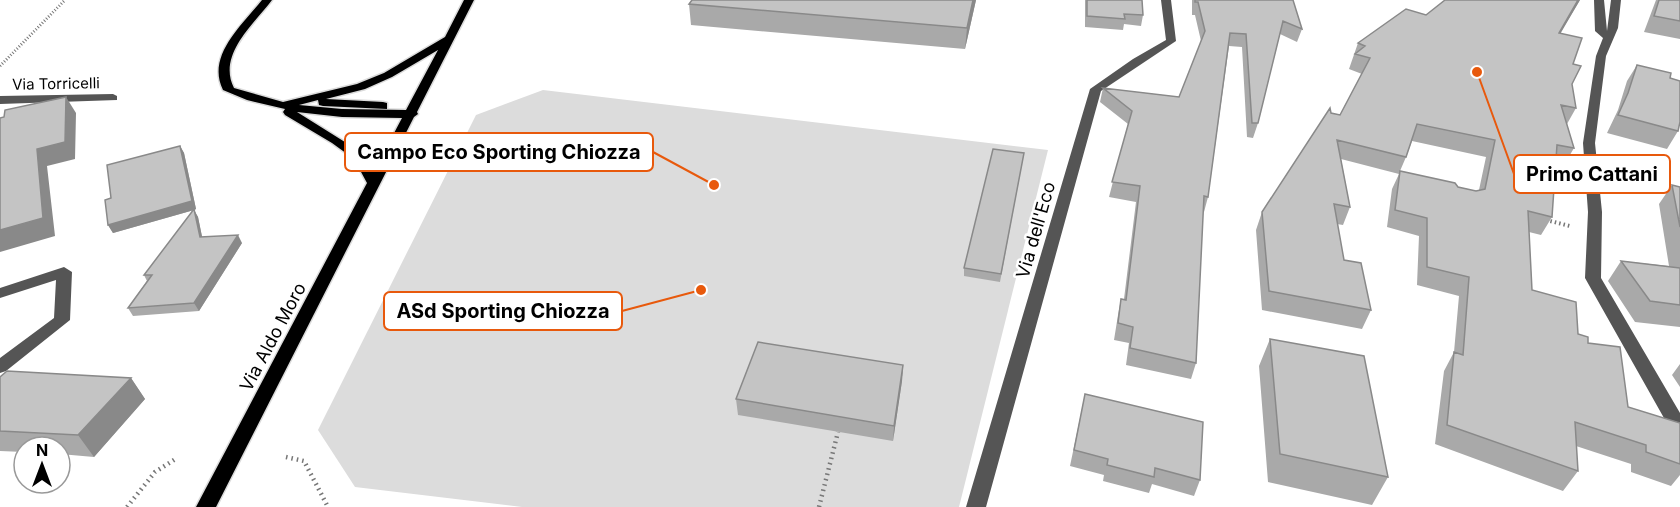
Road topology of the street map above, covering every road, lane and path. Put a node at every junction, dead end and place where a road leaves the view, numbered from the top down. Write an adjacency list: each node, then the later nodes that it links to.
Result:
1 (65, 0): 9 (path)
2 (267, 0): 12 (main road)
3 (470, 0): 8 (main road, Via Aldo Moro)
4 (1166, 0): 27 (street, Via dell'Eco)
5 (1599, 0): 7 (street)
6 (1616, 0): 7 (street)
7 (1609, 37): 16 (street)
8 (450, 38): 12 (main road); 13 (main road, Via Aldo Moro)
9 (0, 66)
10 (113, 98): 11 (street, Via Torricelli)
11 (0, 100)
12 (279, 106): 13 (main road); 14 (main road)
13 (412, 114): 14 (main road, Via Aldo Moro)
14 (375, 185): 24 (main road, Via Aldo Moro)
15 (1537, 218): 16 (path)
16 (1595, 231): 19 (street)
17 (0, 293): 18 (street)
18 (0, 367)
19 (1680, 429)
20 (838, 432): 26 (path)
21 (286, 457): 25 (path)
22 (177, 458): 23 (path)
23 (127, 507)
24 (206, 507)
25 (328, 507)
26 (819, 507)
27 (976, 507)

